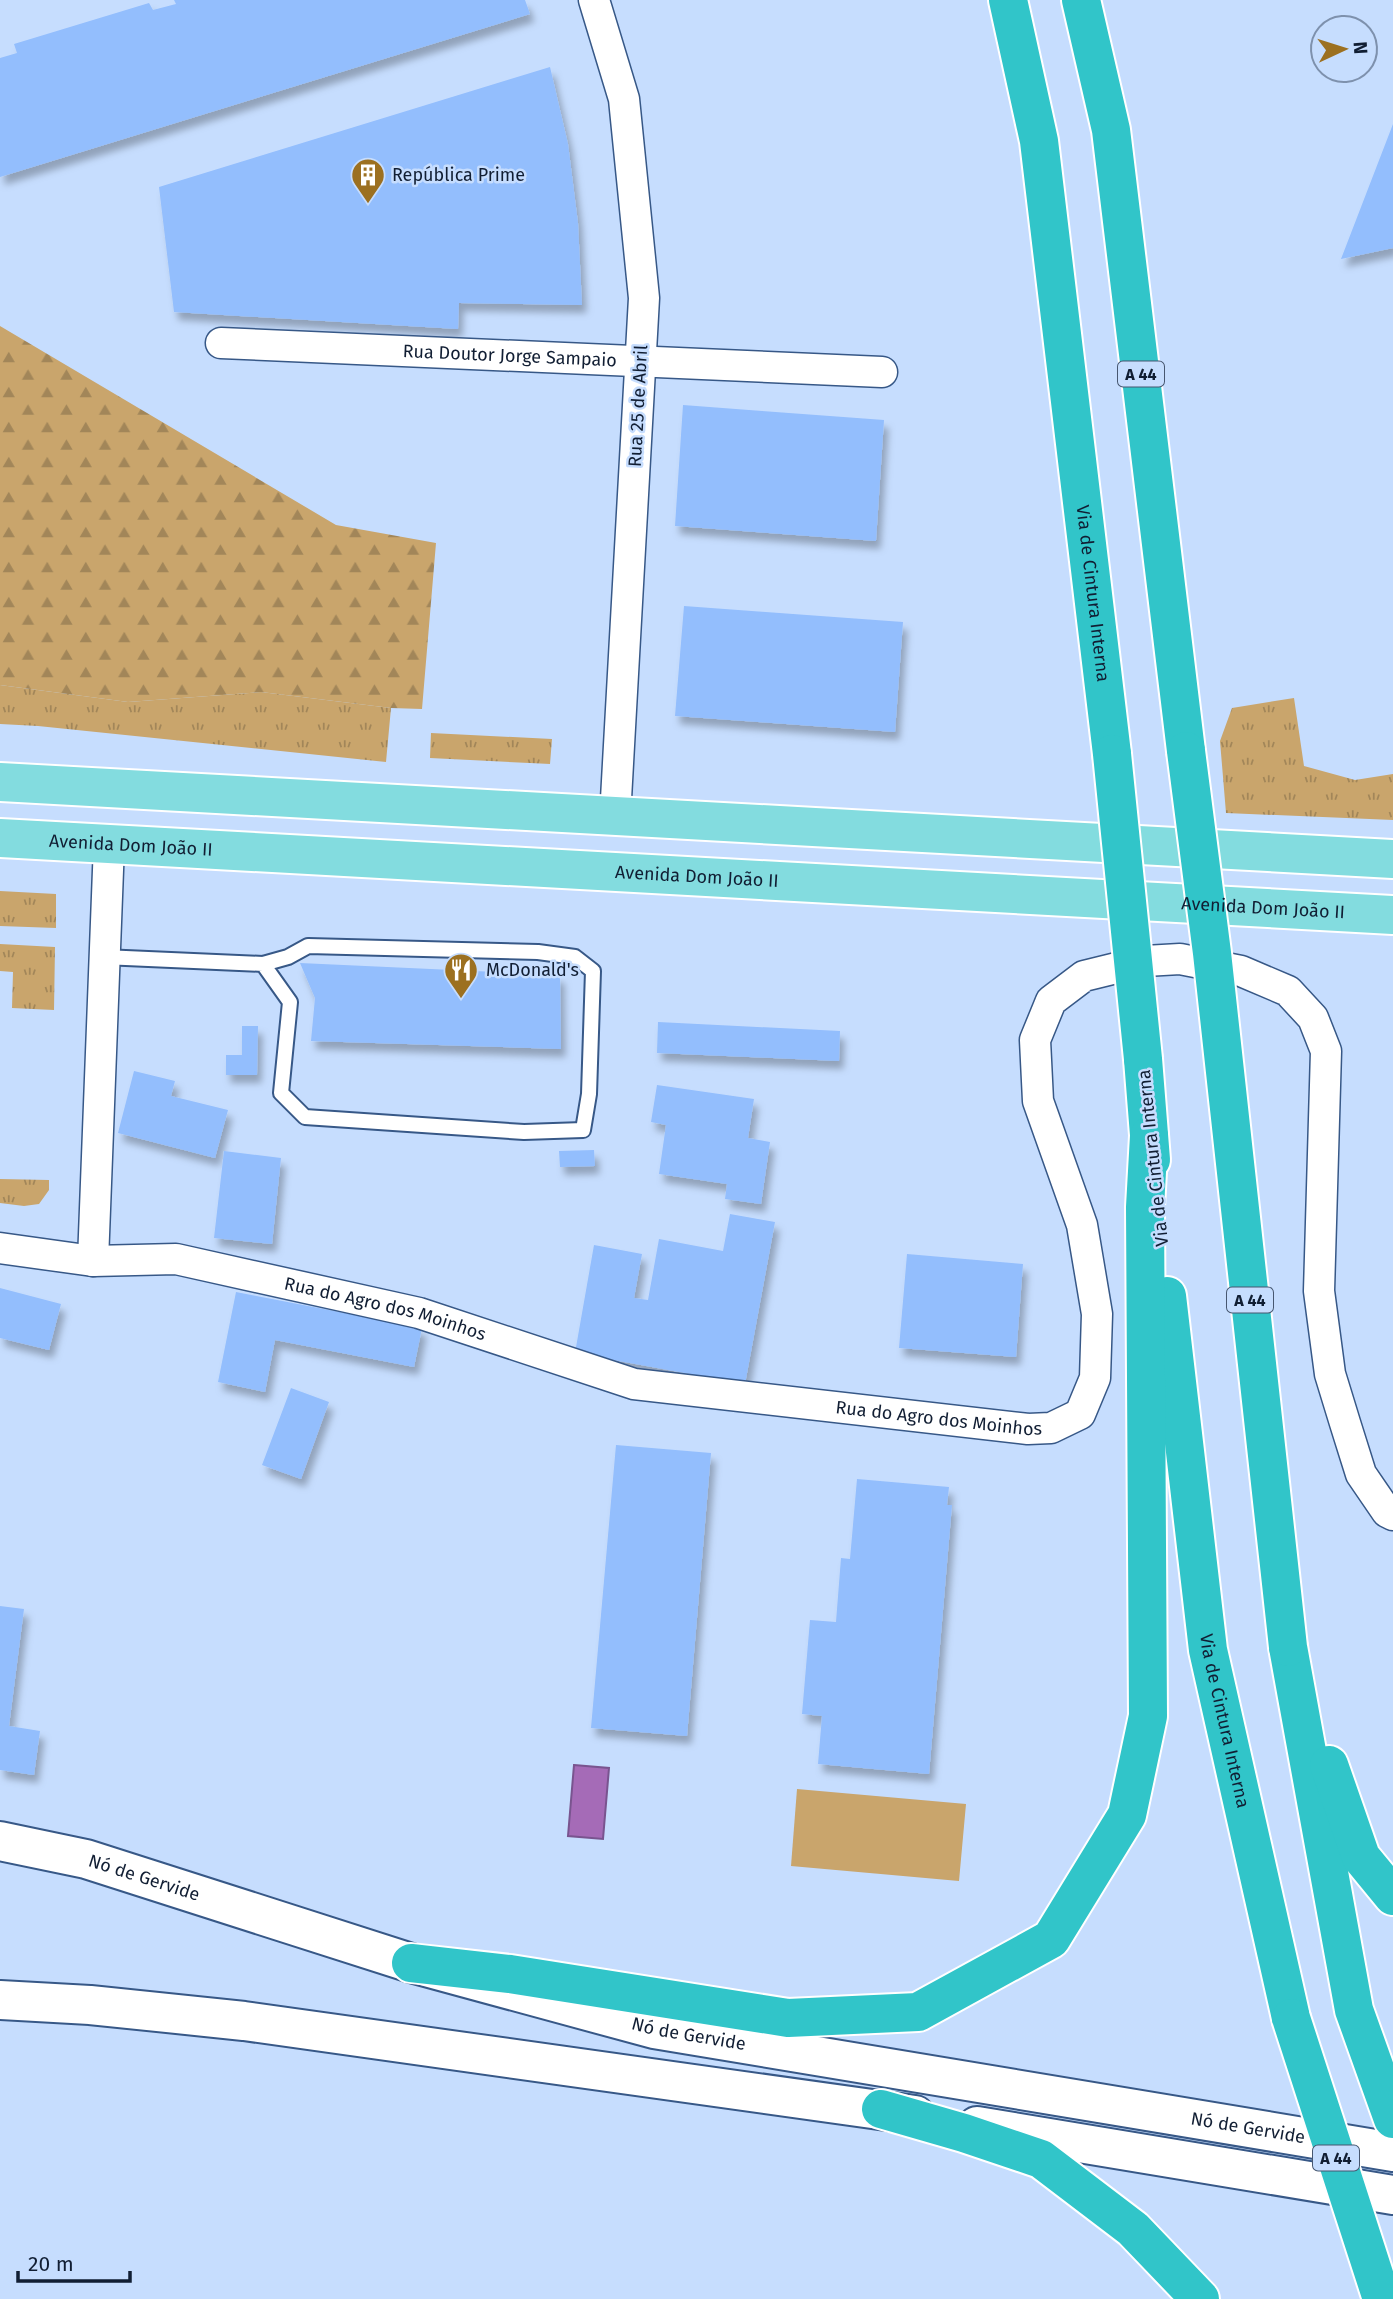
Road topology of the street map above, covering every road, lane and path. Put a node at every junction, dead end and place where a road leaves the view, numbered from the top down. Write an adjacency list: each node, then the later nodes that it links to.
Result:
1 (594, 0): 5 (street, Rua 25 de Abril)
2 (1008, 0): 15 (highway, Via de Cintura Interna / A 44, bridge)
3 (1081, 0): 19 (highway, A 44, bridge)
4 (221, 343): 5 (street, Rua Doutor Jorge Sampaio)
5 (641, 361): 6 (street, Rua Doutor Jorge Sampaio); 8 (street, Rua 25 de Abril)
6 (882, 372)
7 (0, 782): 8 (main road)
8 (615, 817): 11 (main road)
9 (0, 838): 10 (main road, Avenida Dom João II)
10 (109, 844): 12 (main road, Avenida Dom João II); 13 (street)
11 (1393, 859)
12 (1393, 915)
13 (103, 957): 14 (lane); 17 (street)
14 (262, 964): 14 (lane)
15 (1149, 1136): 22 (highway); 29 (highway, Via de Cintura Interna / A 44, bridge)
16 (0, 1248): 17 (street, Rua do Agro dos Moinhos)
17 (93, 1261): 18 (street, Rua do Agro dos Moinhos)
18 (1393, 1515)
19 (1288, 1647): 21 (highway); 25 (highway, A 44)
20 (0, 1841): 22 (main road, Nó de Gervide)
21 (1393, 1896)
22 (411, 1962): 26 (main road, Nó de Gervide)
23 (0, 2000): 24 (main road)
24 (881, 2109): 27 (main road); 28 (highway)
25 (1393, 2119)
26 (1393, 2152)
27 (1393, 2195)
28 (1200, 2299)
29 (1382, 2299)

